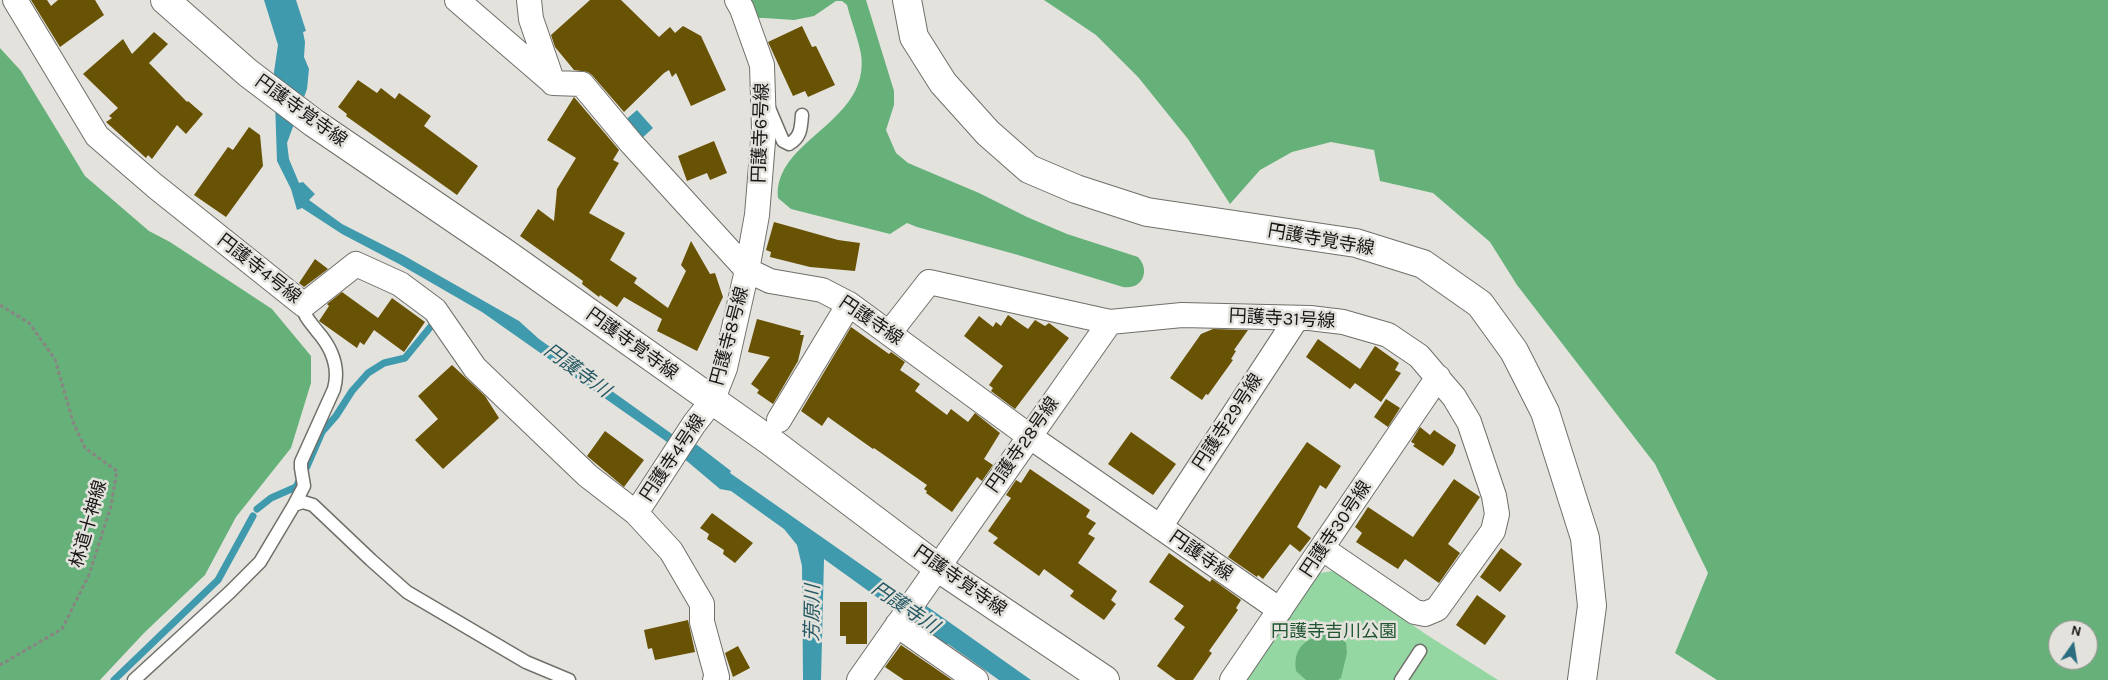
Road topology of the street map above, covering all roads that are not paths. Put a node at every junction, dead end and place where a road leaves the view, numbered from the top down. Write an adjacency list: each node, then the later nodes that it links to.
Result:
1 (15, 0): 11 (street, 円護寺4号線)
2 (165, 0): 17 (street, 円護寺覚寺線)
3 (457, 0): 7 (street)
4 (529, 0): 7 (street)
5 (907, 0): 36 (street, 円護寺覚寺線)
6 (742, 3): 8 (street, 円護寺6号線)
7 (553, 82): 10 (street, 円護寺線)
8 (764, 103): 9 (lane); 10 (street, 円護寺6号線)
9 (802, 115)
10 (747, 270): 12 (street, 円護寺線); 17 (street, 円護寺8号線)
11 (302, 304): 20 (lane); 21 (street, 円護寺4号線)
12 (849, 304): 15 (street, 円護寺線); 18 (street)
13 (1297, 318): 14 (street, 円護寺31号線); 16 (street, 円護寺31号線); 22 (street, 円護寺29号線)
14 (1110, 322): 15 (street, 円護寺31号線); 19 (street, 円護寺28号線)
15 (890, 332): 19 (street, 円護寺線)
16 (1438, 377): 23 (street, 円護寺30号線); 23 (street, 円護寺31号線)
17 (712, 401): 21 (street, 円護寺4号線); 24 (street, 円護寺覚寺線)
18 (779, 420)
19 (1029, 436): 22 (street, 円護寺線); 24 (street, 円護寺28号線)
20 (294, 505): 28 (lane); 29 (lane)
21 (636, 513): 30 (street)
22 (1160, 527): 25 (street, 円護寺線)
23 (1323, 550): 25 (street, 円護寺30号線)
24 (932, 576): 26 (street, 円護寺28号線); 33 (street, 円護寺覚寺線)
25 (1280, 610): 34 (street, 円護寺30号線)
26 (897, 625): 31 (street, 円護寺28号線); 32 (street)
27 (1420, 651): 35 (lane)
28 (134, 680)
29 (569, 680)
30 (715, 680)
31 (859, 680)
32 (976, 680)
33 (1105, 680)
34 (1232, 680)
35 (1402, 680)
36 (1582, 680)

